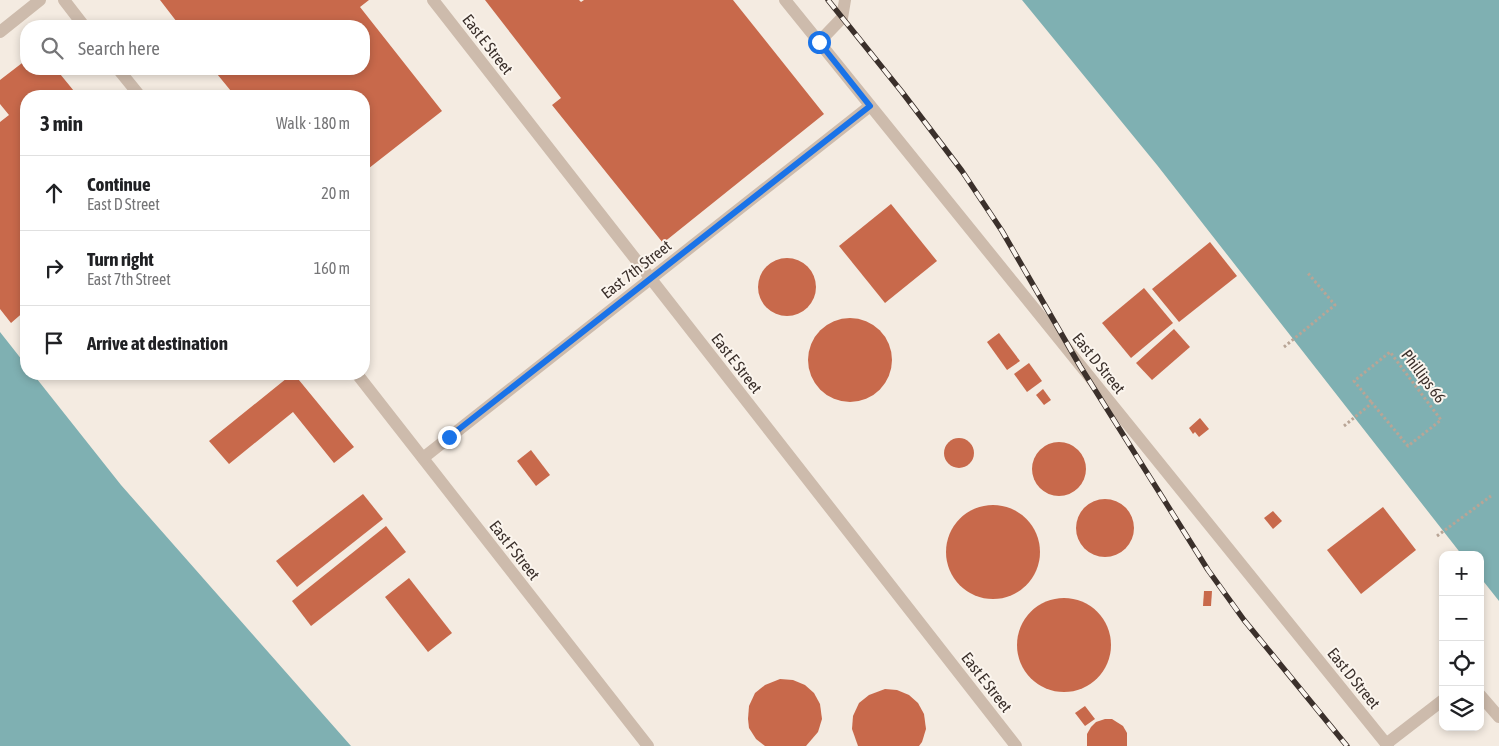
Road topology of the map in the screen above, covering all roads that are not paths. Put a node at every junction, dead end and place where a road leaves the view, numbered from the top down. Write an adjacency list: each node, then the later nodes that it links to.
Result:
1 (40, 0): 7 (street)
2 (64, 0): 6 (street)
3 (433, 0): 12 (street, East E Street)
4 (785, 0): 8 (street, East D Street)
5 (845, 0): 8 (street)
6 (79, 20)
7 (0, 32)
8 (819, 42): 11 (street, East D Street)
9 (123, 75): 10 (street)
10 (135, 90)
11 (870, 106): 12 (street, East 7th Street); 18 (street, East D Street)
12 (650, 279): 14 (street, East 7th Street); 20 (street, East E Street)
13 (362, 380): 14 (street, East F Street)
14 (423, 458): 19 (street, East F Street)
15 (1484, 700): 17 (street)
16 (1439, 703): 18 (street)
17 (1499, 717)
18 (1387, 745)
19 (648, 746)
20 (1016, 746)

